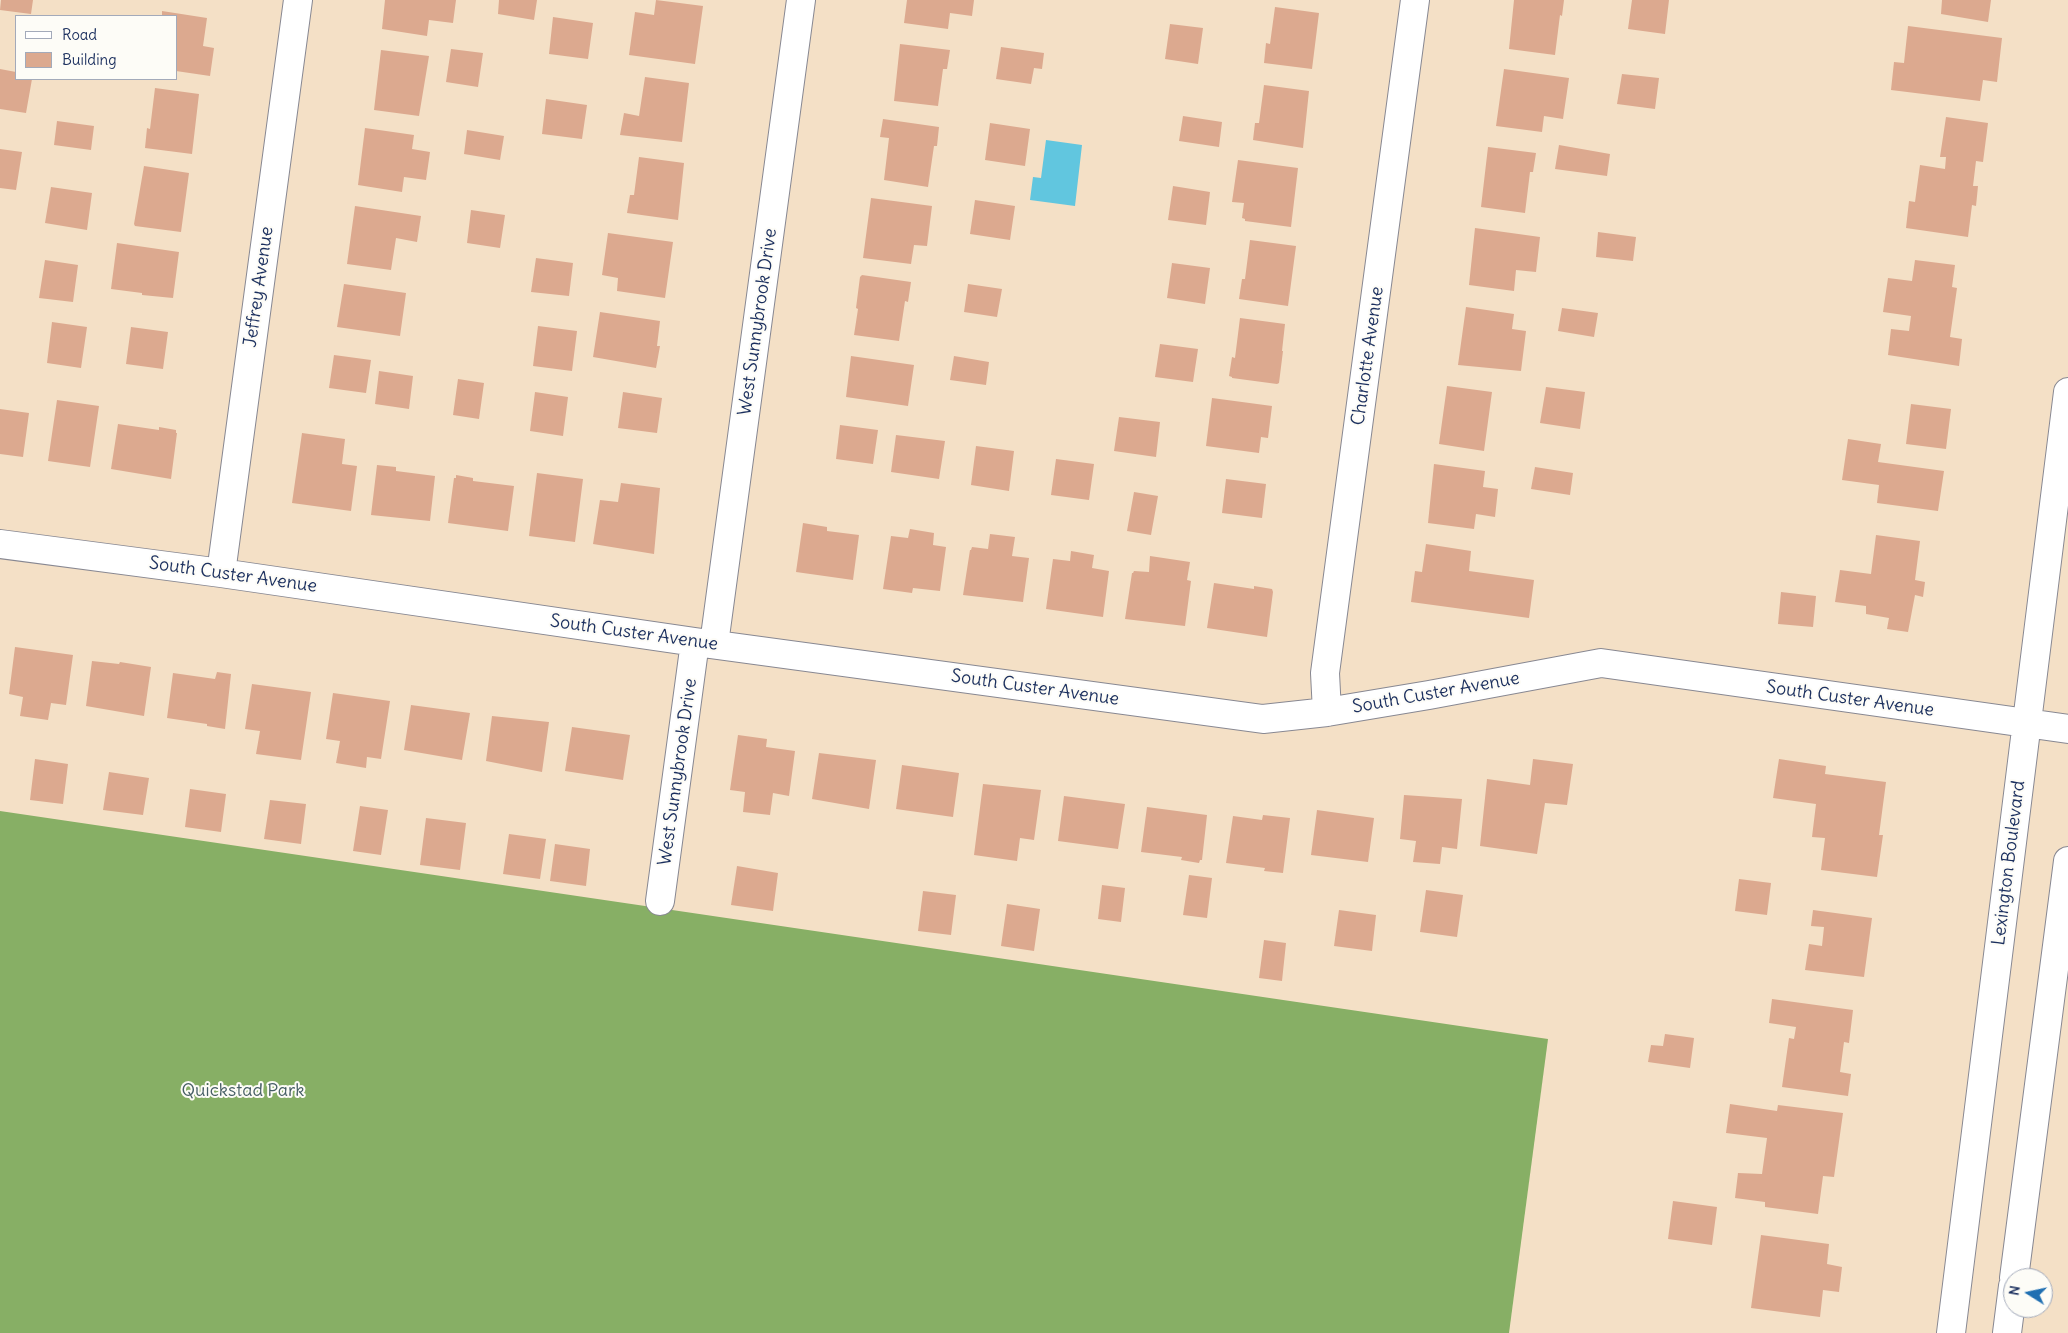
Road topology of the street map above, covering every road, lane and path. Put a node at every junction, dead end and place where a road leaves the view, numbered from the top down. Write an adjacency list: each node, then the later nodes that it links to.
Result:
1 (298, 0): 6 (street, Jeffrey Avenue)
2 (802, 0): 7 (street, West Sunnybrook Drive)
3 (1415, 0): 8 (street, Charlotte Avenue)
4 (2068, 392): 9 (street, Lexington Boulevard)
5 (0, 544): 6 (street, South Custer Avenue)
6 (221, 573): 7 (street, South Custer Avenue)
7 (704, 643): 8 (street, South Custer Avenue); 12 (street, West Sunnybrook Drive)
8 (1327, 712): 9 (street, South Custer Avenue)
9 (2027, 724): 10 (street, South Custer Avenue); 15 (street, Lexington Boulevard)
10 (2068, 729)
11 (2068, 861): 13 (street)
12 (660, 901)
13 (2015, 1268)
14 (2009, 1318): 16 (street)
15 (1951, 1333)
16 (2007, 1333)

